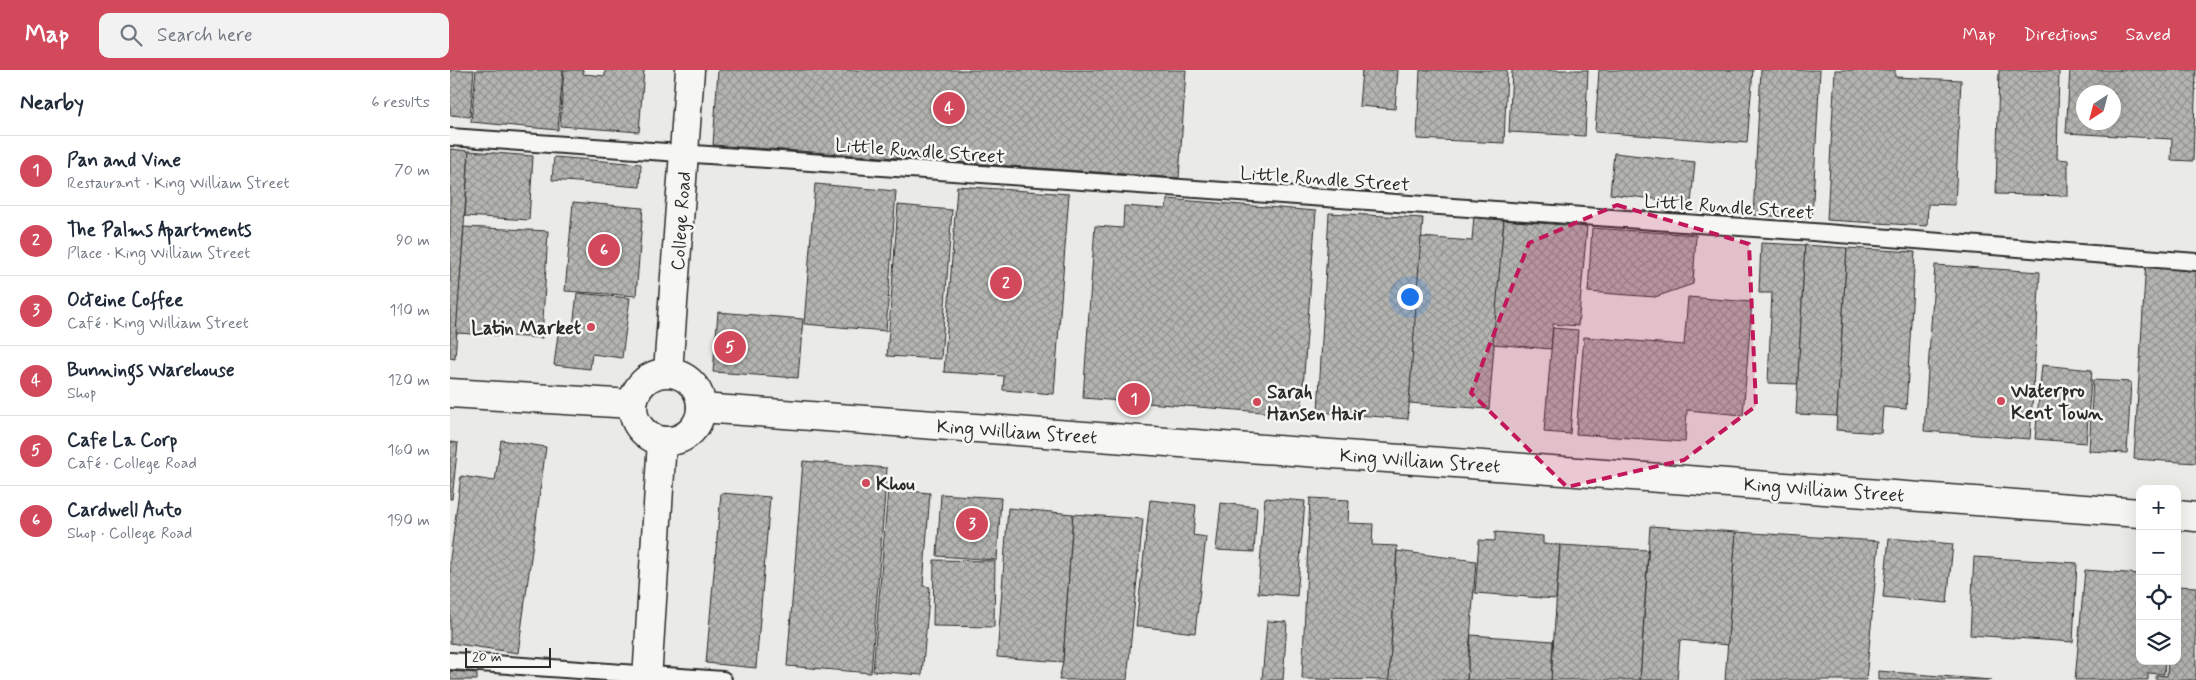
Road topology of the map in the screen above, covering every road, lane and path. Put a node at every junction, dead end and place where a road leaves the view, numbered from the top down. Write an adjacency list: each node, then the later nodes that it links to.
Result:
1 (690, 70): 3 (street, College Road)
2 (450, 137): 3 (lane, Little Rundle Street)
3 (684, 154): 4 (lane, Little Rundle Street); 5 (street, College Road)
4 (2196, 262)
5 (668, 372): 7 (street); 8 (street)
6 (450, 392): 7 (street)
7 (632, 404): 9 (street)
8 (701, 408): 9 (street); 10 (street, King William Street)
9 (662, 441): 14 (street)
10 (2136, 512)
11 (2181, 515): 12 (street)
12 (2196, 517)
13 (450, 661): 14 (lane)
14 (647, 677): 15 (lane)
15 (723, 680)

